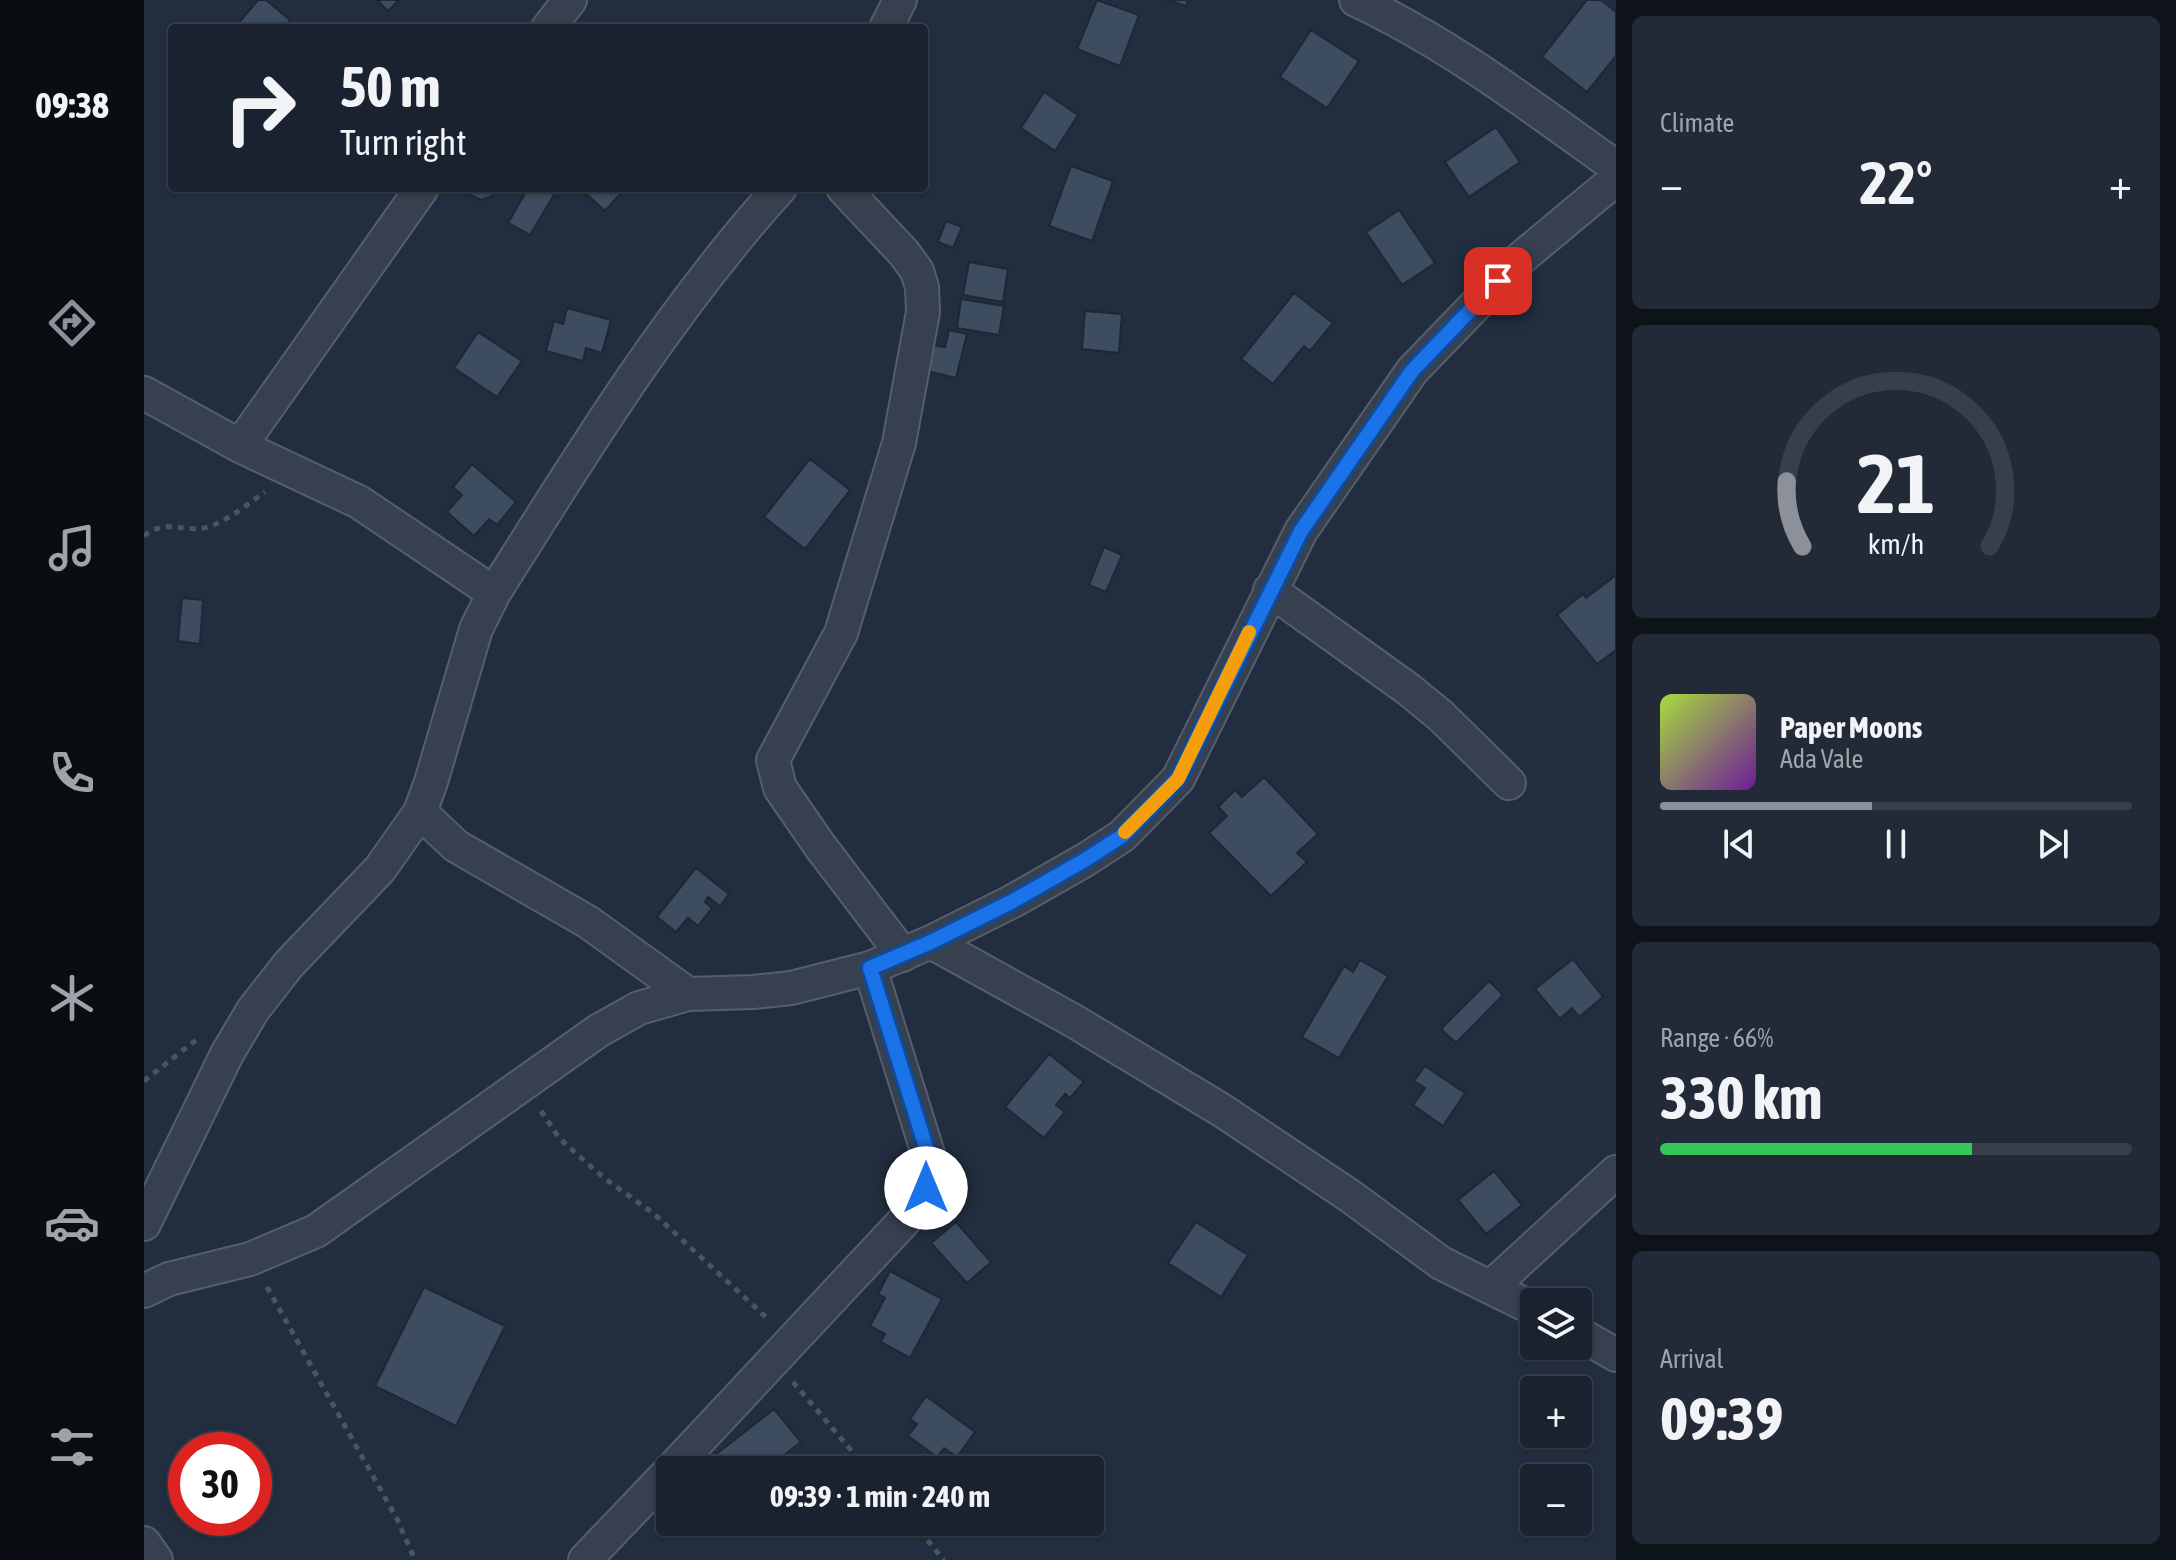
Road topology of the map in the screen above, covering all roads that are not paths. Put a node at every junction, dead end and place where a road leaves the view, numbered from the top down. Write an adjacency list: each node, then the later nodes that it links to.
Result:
1 (570, 0): 4 (street)
2 (900, 0): 5 (street)
3 (1356, 0): 6 (street)
4 (551, 24)
5 (888, 24)
6 (1616, 167)
7 (1616, 179): 13 (street)
8 (419, 192): 12 (street)
9 (777, 192): 14 (street)
10 (847, 192): 17 (street)
11 (144, 393): 12 (street)
12 (240, 446): 14 (street)
13 (1270, 590): 15 (street); 17 (street)
14 (494, 593): 16 (street)
15 (1509, 783)
16 (420, 812): 19 (street); 21 (street)
17 (917, 948): 18 (street); 22 (street)
18 (870, 968): 19 (street); 27 (street)
19 (688, 994): 23 (street)
20 (1616, 1172): 22 (street)
21 (144, 1224)
22 (1492, 1286): 24 (street)
23 (144, 1291)
24 (1520, 1301)
25 (1592, 1341): 26 (street)
26 (1616, 1355)
27 (683, 1456)
28 (656, 1485): 31 (street)
29 (144, 1543): 30 (street)
30 (156, 1560)
31 (585, 1560)

